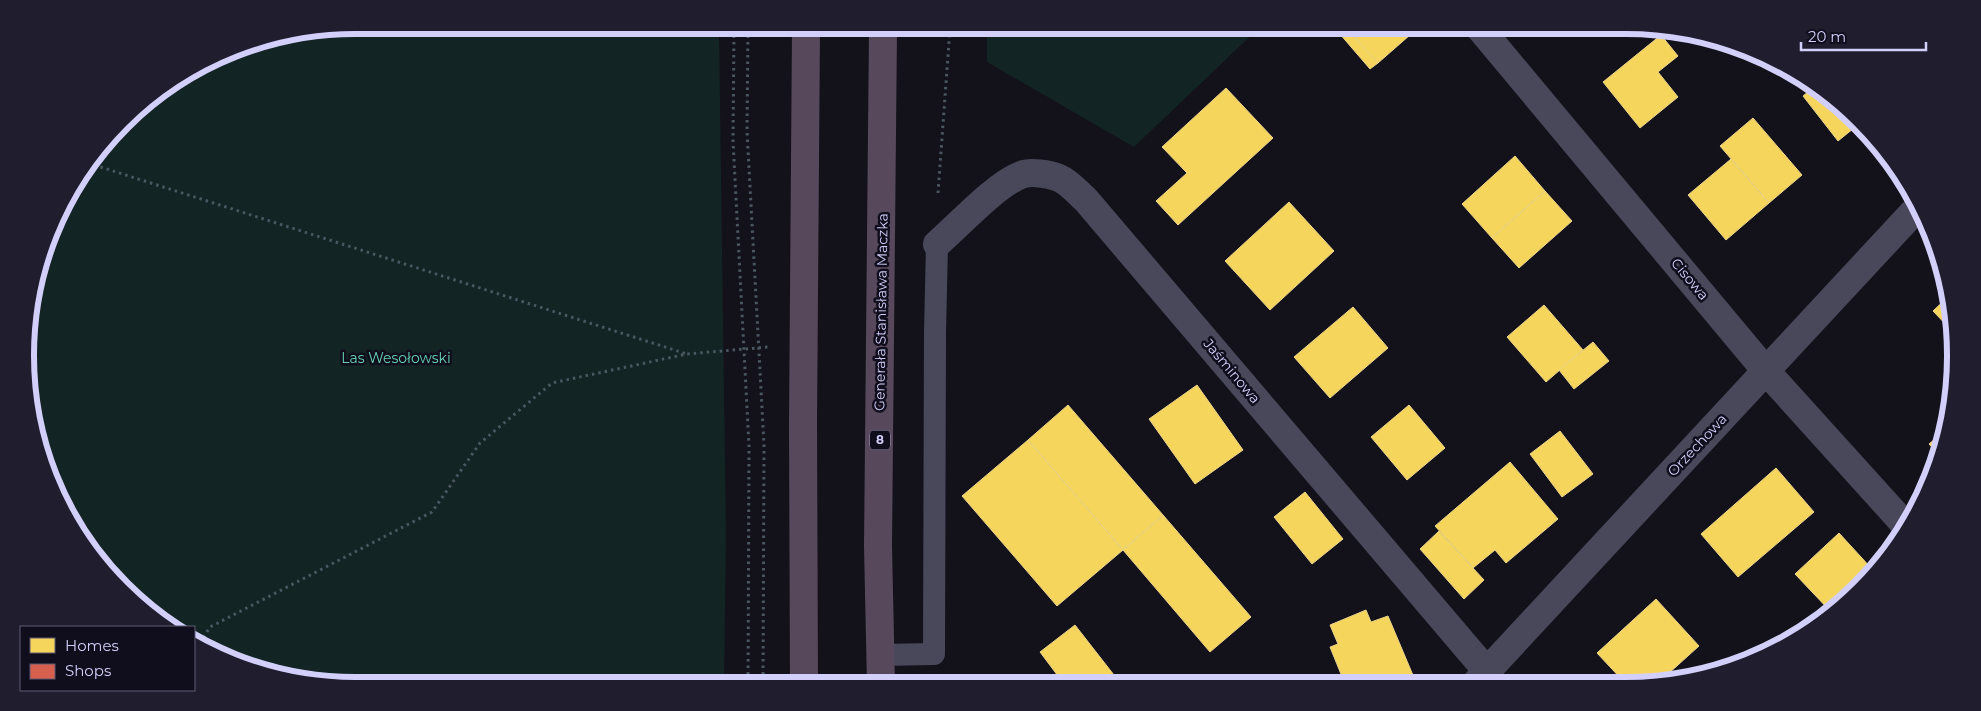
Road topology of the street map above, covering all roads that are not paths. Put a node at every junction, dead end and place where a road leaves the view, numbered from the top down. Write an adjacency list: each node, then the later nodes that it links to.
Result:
1 (806, 34): 9 (highway)
2 (883, 34): 8 (highway, Generała Stanisława Maczka / 8)
3 (1485, 34): 6 (street, Cisowa)
4 (1913, 212): 6 (street, Orzechowa)
5 (937, 244): 8 (lane); 11 (street, Jaśminowa)
6 (1766, 371): 7 (street, Cisowa); 12 (street, Orzechowa)
7 (1901, 521)
8 (880, 655): 10 (highway, Generała Stanisława Maczka / 8)
9 (804, 677)
10 (881, 677)
11 (1482, 677)
12 (1486, 677)

